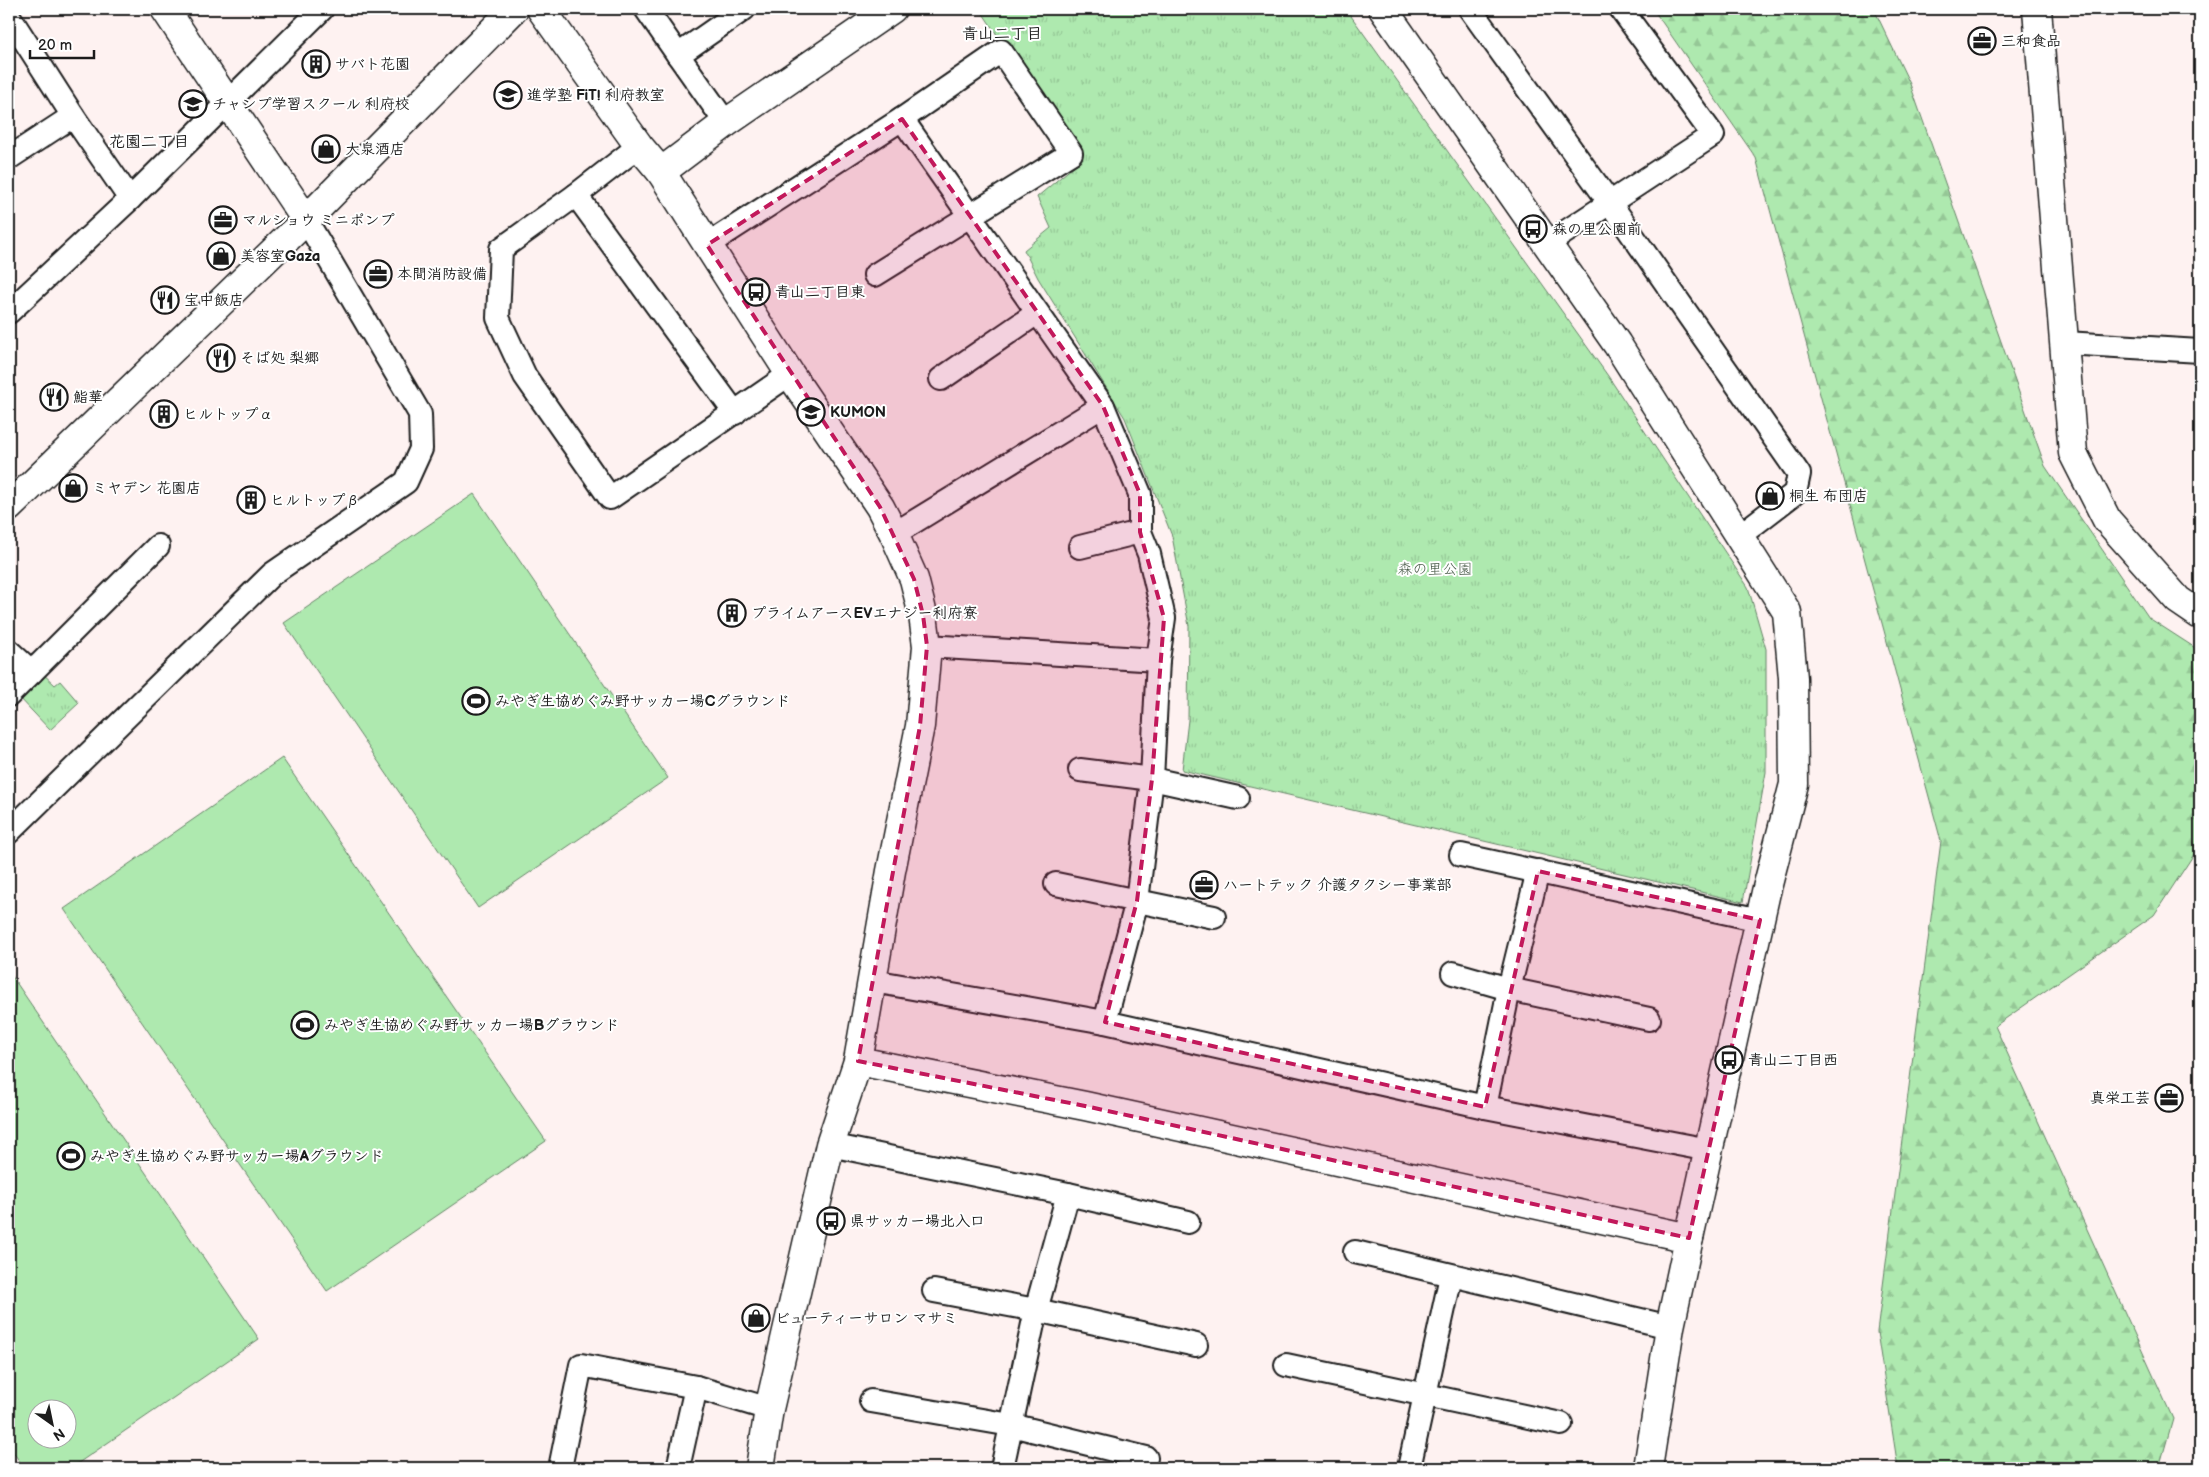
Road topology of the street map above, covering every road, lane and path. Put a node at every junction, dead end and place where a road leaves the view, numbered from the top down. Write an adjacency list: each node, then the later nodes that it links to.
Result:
1 (165, 9): 14 (street)
2 (514, 9): 25 (street)
3 (541, 9): 18 (street)
4 (646, 9): 13 (street)
5 (744, 9): 13 (street)
6 (892, 9): 17 (street)
7 (1470, 9): 23 (street)
8 (1621, 9): 23 (street)
9 (2037, 9): 31 (street)
10 (1388, 10): 26 (street)
11 (310, 13): 14 (street)
12 (9, 16): 15 (street)
13 (678, 55): 17 (street)
14 (228, 104): 22 (street); 25 (street)
15 (73, 116): 19 (street); 22 (street)
16 (902, 119): 24 (street); 24 (street); 27 (street)
17 (726, 123): 20 (street)
18 (639, 146): 20 (street); 21 (street)
19 (9, 158)
20 (661, 172): 27 (street)
21 (576, 196): 36 (street); 36 (street)
22 (130, 200): 29 (street)
23 (1610, 203): 26 (street); 40 (street)
24 (970, 217): 28 (street); 30 (street)
25 (306, 220): 37 (street); 52 (street)
26 (1547, 244): 40 (street)
27 (707, 245): 33 (street)
28 (876, 275)
29 (9, 312)
30 (1036, 313): 34 (street); 35 (street)
31 (2065, 343): 32 (street); 43 (street)
32 (2200, 351)
33 (790, 374): 36 (street); 39 (street)
34 (941, 378)
35 (1103, 406): 38 (street); 39 (street)
36 (735, 413)
37 (9, 507)
38 (1140, 532): 42 (street); 46 (street)
39 (894, 534): 44 (street)
40 (1739, 536): 58 (street)
41 (158, 546): 47 (street)
42 (1080, 547)
43 (2200, 616)
44 (927, 646): 46 (street); 60 (street)
45 (9, 651): 47 (street)
46 (1158, 660): 50 (street)
47 (32, 672): 48 (street)
48 (9, 695)
49 (1080, 770): 50 (street)
50 (1152, 779): 51 (street); 56 (street)
51 (1238, 798)
52 (9, 832)
53 (1461, 855): 54 (street)
54 (1538, 870): 58 (street); 61 (street)
55 (1056, 884): 56 (street)
56 (1137, 901): 57 (street); 63 (street)
57 (1214, 917)
58 (1760, 920): 67 (street)
59 (1453, 973): 61 (street)
60 (873, 981): 63 (street); 64 (street)
61 (1509, 989): 62 (street); 65 (street)
62 (1649, 1019)
63 (1105, 1022): 65 (street)
64 (858, 1061): 66 (street); 70 (street)
65 (1484, 1107): 67 (street)
66 (830, 1145): 68 (street); 81 (street)
67 (1708, 1150): 70 (street)
68 (1068, 1194): 69 (street); 74 (street)
69 (1188, 1222)
70 (1689, 1238): 75 (street)
71 (1355, 1252): 72 (street)
72 (1450, 1276): 75 (street); 79 (street)
73 (934, 1291): 74 (street)
74 (1036, 1310): 76 (street); 83 (street)
75 (1670, 1327): 90 (street)
76 (1196, 1345)
77 (1286, 1365): 79 (street)
78 (696, 1387): 81 (street); 85 (street); 86 (street)
79 (1424, 1394): 82 (street); 89 (street)
80 (871, 1401): 83 (street)
81 (770, 1409): 87 (street)
82 (1561, 1424)
83 (1011, 1425): 84 (street); 88 (street)
84 (1146, 1458)
85 (560, 1468)
86 (678, 1468)
87 (760, 1468)
88 (1002, 1468)
89 (1410, 1468)
90 (1648, 1468)

